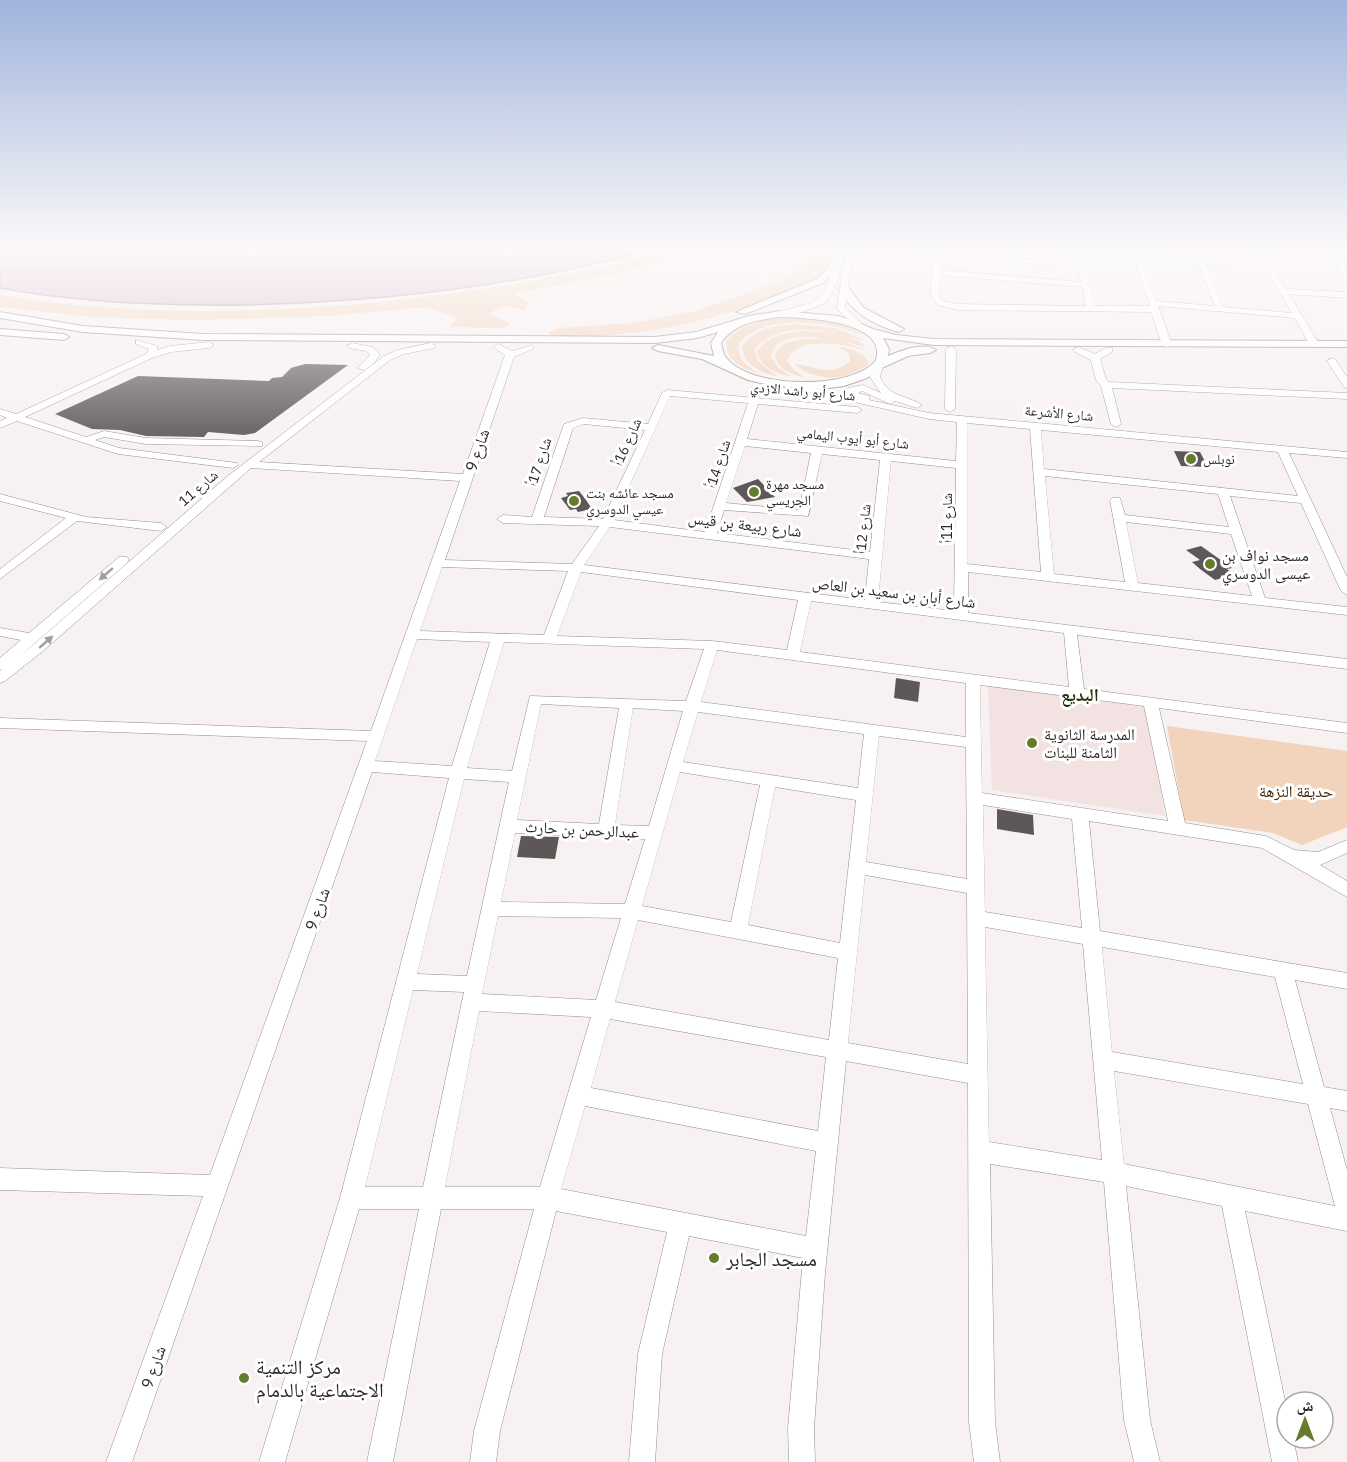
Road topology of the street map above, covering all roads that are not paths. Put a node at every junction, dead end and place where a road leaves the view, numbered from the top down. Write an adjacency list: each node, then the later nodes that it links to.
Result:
1 (13, 317): 14 (main road)
2 (723, 317): 13 (main road)
3 (766, 317): 10 (main road)
4 (827, 317): 12 (main road)
5 (850, 317): 12 (street)
6 (873, 317): 16 (main road)
7 (1158, 317): 17 (street)
8 (1299, 317): 18 (street)
9 (0, 322): 14 (main road)
10 (738, 324): 13 (main road); 31 (main road)
11 (0, 330): 15 (main road)
12 (864, 330): 16 (main road); 30 (main road)
13 (592, 340): 14 (main road)
14 (206, 341): 15 (main road); 20 (main road); 27 (street)
15 (139, 342): 27 (street)
16 (974, 342): 17 (main road)
17 (1167, 344): 18 (main road)
18 (1314, 344): 19 (main road)
19 (1347, 344)
20 (352, 346): 21 (main road); 36 (street, شارع 11)
21 (431, 346): 25 (main road); 36 (street, شارع 11)
22 (951, 349): 23 (main road); 30 (main road); 40 (street)
23 (1078, 350): 24 (main road); 28 (street)
24 (1109, 350): 26 (main road); 28 (street)
25 (504, 351): 31 (main road); 62 (street, شارع 9)
26 (1347, 351)
27 (149, 356): 44 (street)
28 (1095, 358): 33 (street)
29 (1332, 361): 34 (street)
30 (879, 365): 32 (main road); 39 (street, شارع الأشرعة)
31 (732, 368): 32 (main road)
32 (772, 382): 41 (street, شارع الأشرعة)
33 (1106, 385): 37 (street); 46 (street)
34 (1347, 385)
35 (674, 392): 38 (street, شارع أبو راشد الازدي); 49 (street, شارع 16أ)
36 (332, 395): 52 (street, شارع 11); 59 (street, شارع 11)
37 (1347, 396)
38 (754, 400): 43 (street, شارع أبو راشد الازدي); 51 (street, شارع 14أ)
39 (910, 404): 40 (street, شارع الأشرعة); 41 (street)
40 (951, 409): 46 (street, شارع الأشرعة)
41 (898, 410): 43 (street, شارع الأشرعة)
42 (0, 412): 44 (street)
43 (929, 416): 45 (street, شارع الأشرعة)
44 (16, 418): 47 (street); 50 (street)
45 (962, 419): 48 (street, شارع الأشرعة); 60 (street, شارع 11أ)
46 (1116, 424): 53 (street, شارع الأشرعة)
47 (0, 425)
48 (1035, 426): 54 (street, شارع الأشرعة); 61 (street)
49 (650, 427): 71 (street, شارع 17أ); 72 (street, شارع 16أ)
50 (86, 441): 52 (street); 58 (street)
51 (741, 442): 55 (street, شارع أبو أيوب اليمامي); 67 (street, شارع 14أ)
52 (258, 444): 58 (street, شارع 11)
53 (1347, 445)
54 (1282, 449): 56 (street, شارع الأشرعة); 66 (street)
55 (818, 450): 57 (street, شارع أبو أيوب اليمامي); 67 (street)
56 (1347, 455)
57 (886, 457): 60 (street, شارع أبو أيوب اليمامي); 76 (street, شارع 12أ)
58 (233, 465): 73 (street, شارع 11)
59 (248, 465): 62 (street); 99 (street, شارع 11, one-way to 59)
60 (962, 465): 78 (street, شارع 11أ)
61 (1040, 472): 63 (street); 81 (street)
62 (467, 478): 77 (street, شارع 9)
63 (1223, 491): 66 (street); 74 (street)
64 (0, 497): 68 (street)
65 (1116, 500): 69 (street)
66 (1304, 500): 83 (street)
67 (721, 506): 75 (street, شارع 14أ)
68 (75, 517): 73 (street); 80 (street)
69 (1119, 518): 74 (street); 82 (street)
70 (503, 519): 71 (street, شارع ربيعة بن قيس)
71 (537, 519): 72 (street, شارع ربيعة بن قيس)
72 (607, 523): 75 (street, شارع ربيعة بن قيس); 79 (street, شارع 16أ)
73 (161, 527): 92 (street, شارع 11, one-way to 92)
74 (1236, 531): 85 (street)
75 (710, 536): 76 (street, شارع ربيعة بن قيس)
76 (875, 556): 86 (street, شارع 12أ)
77 (436, 563): 79 (street, شارع أبان بن سعيد بن العاص); 91 (street, شارع 9)
78 (961, 567): 81 (street); 88 (street, شارع 11أ)
79 (576, 568): 84 (street, شارع أبان بن سعيد بن العاص); 94 (street, شارع 16أ)
80 (1, 573)
81 (1048, 577): 82 (street)
82 (1132, 586): 85 (street)
83 (1347, 591)
84 (805, 597): 86 (street, شارع أبان بن سعيد بن العاص); 96 (street)
85 (1260, 601): 87 (street)
86 (871, 605): 88 (street, شارع أبان بن سعيد بن العاص)
87 (1347, 611)
88 (961, 616): 89 (street, شارع أبان بن سعيد بن العاص)
89 (1070, 630): 97 (street, شارع أبان بن سعيد بن العاص); 101 (street)
90 (0, 633): 92 (street)
91 (410, 636): 93 (street); 108 (street, شارع 9)
92 (32, 638): 98 (street, شارع 11)
93 (498, 638): 94 (street); 112 (street)
94 (549, 639): 95 (street)
95 (712, 645): 96 (street); 104 (street)
96 (793, 655): 100 (street)
97 (1347, 664)
98 (0, 665)
99 (0, 678)
100 (973, 678): 101 (street); 109 (street)
101 (1077, 692): 102 (street)
102 (1150, 702): 106 (street); 119 (street)
103 (627, 703): 104 (street); 113 (street); 120 (street)
104 (692, 706): 107 (street); 111 (street)
105 (0, 723): 108 (street)
106 (1347, 728)
107 (872, 730): 109 (street); 115 (street)
108 (376, 736): 110 (street, شارع 9)
109 (974, 743): 116 (street)
110 (368, 766): 112 (street); 148 (street, شارع 9)
111 (675, 766): 114 (street); 121 (street)
112 (458, 773): 113 (street); 135 (street)
113 (519, 777): 118 (street)
114 (769, 780): 115 (street); 130 (street)
115 (865, 795): 124 (street)
116 (974, 798): 117 (street); 125 (street)
117 (1080, 814): 119 (street); 131 (street)
118 (508, 826): 120 (street, عبدالرحمن بن حارث); 127 (street)
119 (1178, 829): 123 (street)
120 (606, 831): 121 (street, عبدالرحمن بن حارث)
121 (655, 833): 128 (street)
122 (1347, 846): 123 (street)
123 (1290, 856): 126 (street)
124 (857, 867): 125 (street); 132 (street)
125 (975, 887): 129 (street)
126 (1347, 890)
127 (490, 909): 128 (street); 136 (street)
128 (632, 911): 130 (street); 137 (street)
129 (976, 918): 131 (street); 140 (street)
130 (738, 931): 132 (street)
131 (1090, 938): 133 (street); 139 (street)
132 (848, 952): 138 (street)
133 (1282, 970): 134 (street); 142 (street)
134 (1347, 981)
135 (405, 982): 136 (street); 151 (street)
136 (473, 993): 137 (street); 149 (street)
137 (604, 1009): 138 (street); 141 (street)
138 (838, 1049): 140 (street); 144 (street)
139 (1102, 1060): 142 (street); 146 (street)
140 (978, 1075): 145 (street)
141 (578, 1095): 144 (street); 152 (street)
142 (1316, 1095): 143 (street); 153 (street)
143 (1347, 1101)
144 (828, 1143): 156 (street)
145 (978, 1151): 146 (street); 163 (street)
146 (1113, 1173): 150 (street); 164 (street)
147 (0, 1179): 148 (street)
148 (218, 1186): 157 (street, شارع 9)
149 (433, 1197): 151 (street); 152 (street); 159 (street)
150 (1230, 1197): 154 (street); 165 (street)
151 (351, 1198): 158 (street)
152 (548, 1198): 155 (street); 160 (street)
153 (1347, 1211)
154 (1347, 1220)
155 (680, 1224): 156 (street); 161 (street)
156 (816, 1249): 162 (street)
157 (119, 1462)
158 (272, 1462)
159 (380, 1462)
160 (483, 1462)
161 (642, 1462)
162 (802, 1462)
163 (987, 1462)
164 (1147, 1462)
165 (1286, 1462)

